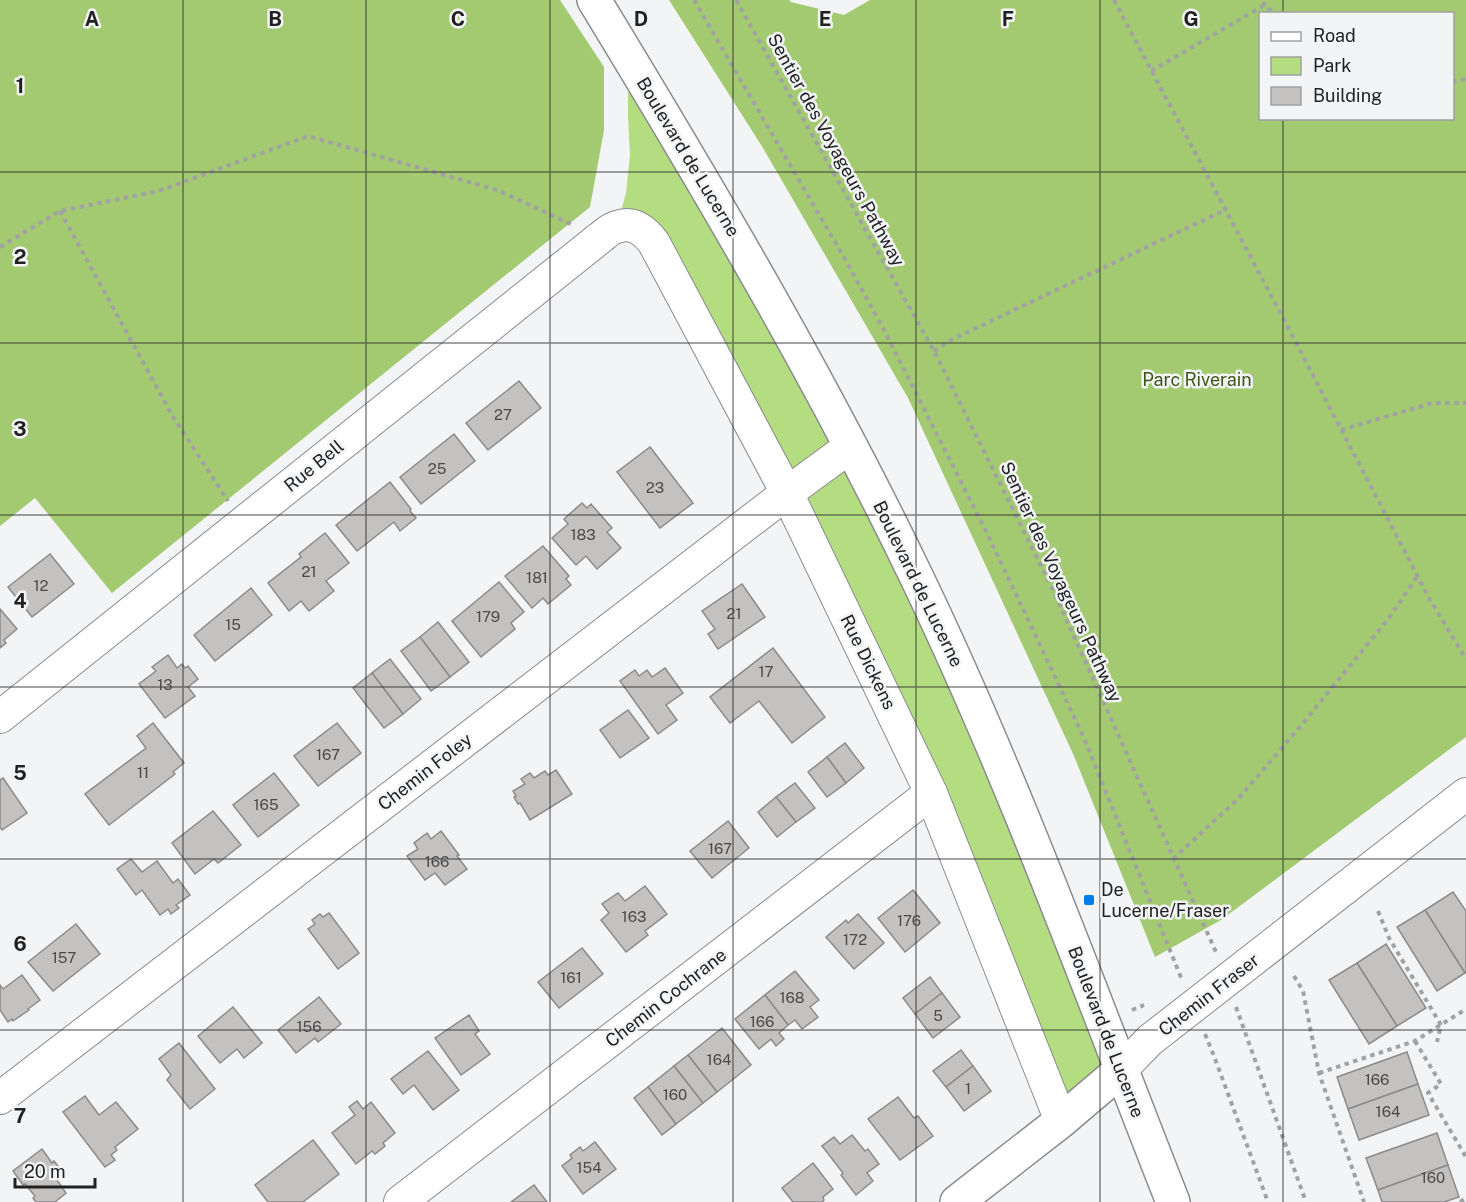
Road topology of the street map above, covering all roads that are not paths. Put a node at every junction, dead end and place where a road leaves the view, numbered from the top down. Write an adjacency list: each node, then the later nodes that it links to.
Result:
1 (594, 0): 3 (main road, Boulevard de Lucerne)
2 (633, 226): 4 (street, Rue Dickens); 5 (street, Rue Bell)
3 (851, 446): 4 (street, Chemin Foley); 8 (main road, Boulevard de Lucerne)
4 (787, 493): 6 (street, Rue Dickens); 9 (street, Chemin Foley)
5 (0, 717)
6 (932, 793): 10 (street, Rue Dickens); 11 (street, Chemin Cochrane)
7 (1466, 794): 8 (street, Chemin Fraser)
8 (1121, 1070): 10 (main road, Chemin Fraser); 13 (main road, Boulevard de Lucerne)
9 (0, 1098)
10 (1061, 1121): 12 (main road, Chemin Fraser)
11 (400, 1202)
12 (957, 1202)
13 (1173, 1202)

